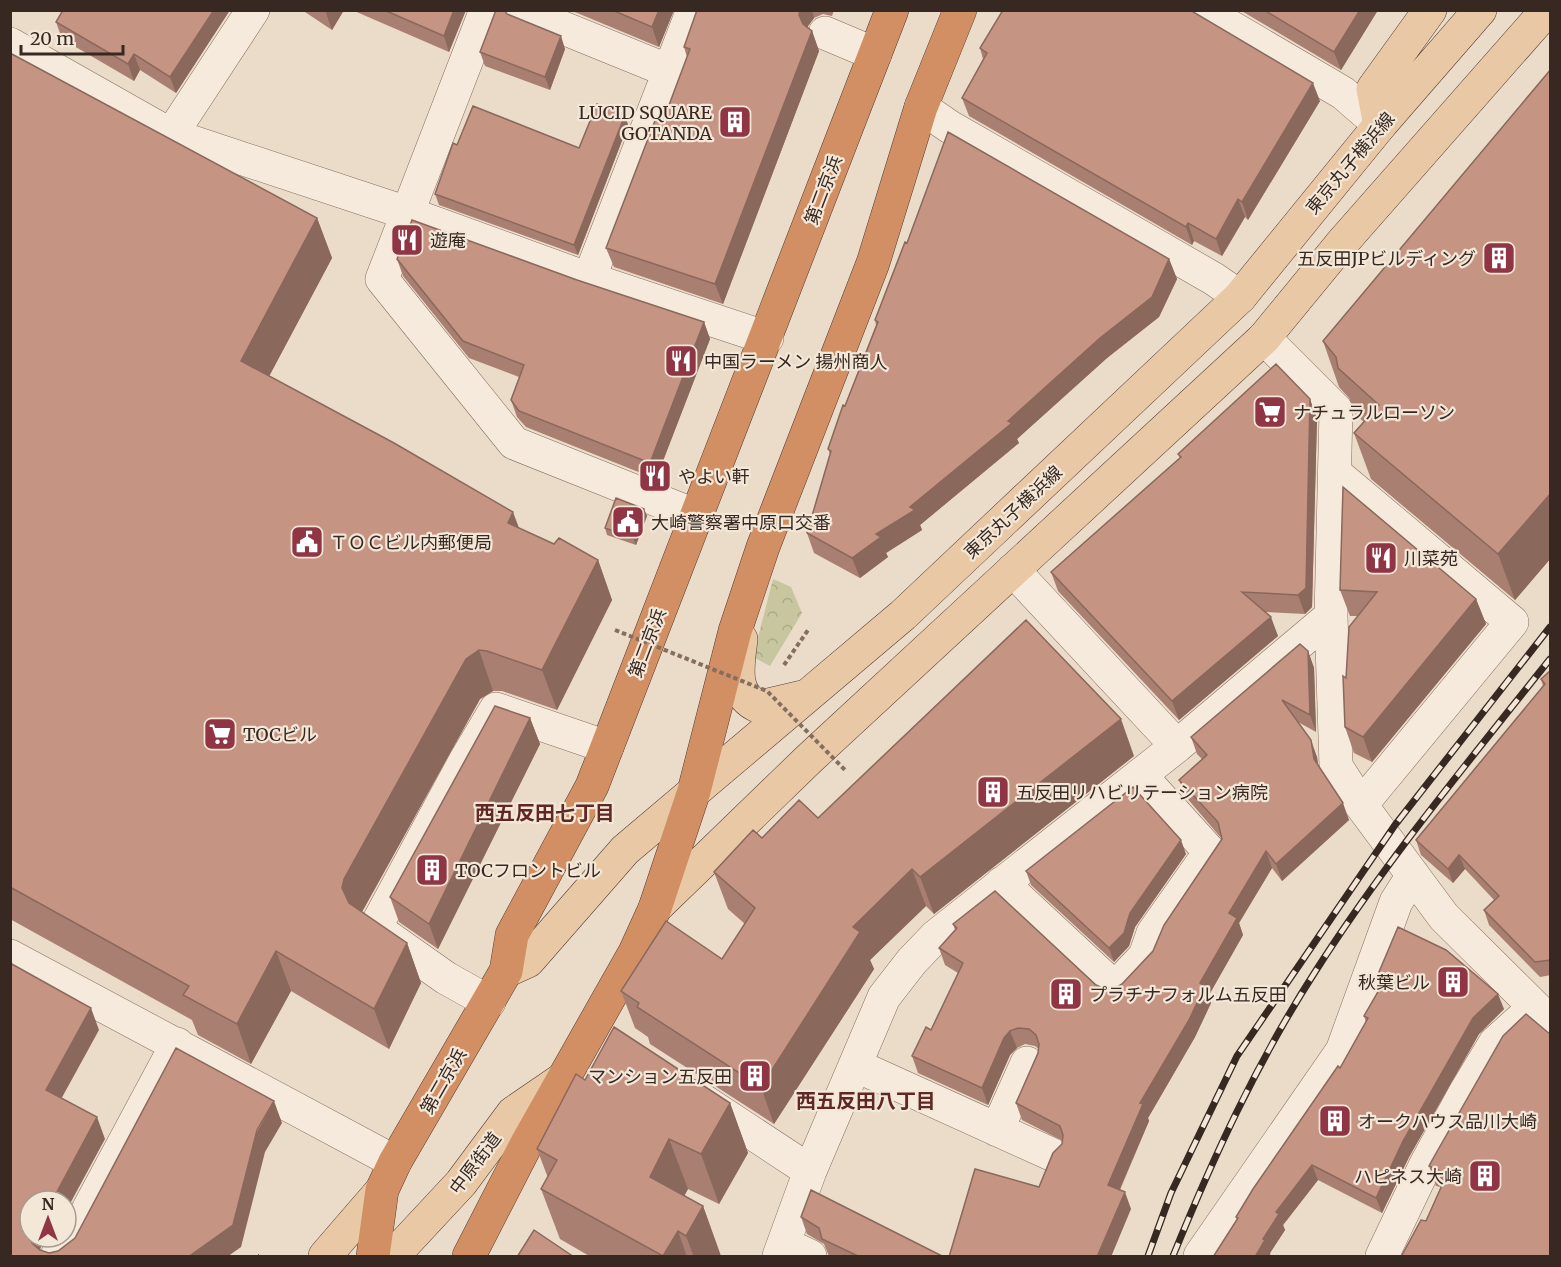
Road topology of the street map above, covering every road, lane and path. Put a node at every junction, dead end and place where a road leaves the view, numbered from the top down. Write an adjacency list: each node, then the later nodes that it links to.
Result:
1 (253, 10): 17 (street)
2 (486, 10): 18 (street)
3 (519, 10): 14 (street)
4 (693, 10): 14 (street)
5 (892, 10): 13 (highway, 第二京浜)
6 (960, 10): 15 (highway)
7 (1202, 10): 16 (street)
8 (1430, 10): 16 (main road)
9 (1480, 10): 16 (main road, 東京丸子横浜線)
10 (1547, 10): 22 (main road)
11 (825, 33): 13 (street)
12 (10, 44): 17 (street)
13 (874, 54): 21 (highway, 第二京浜)
14 (669, 71): 19 (street)
15 (921, 107): 20 (street); 25 (highway)
16 (1380, 125): 20 (main road, 東京丸子横浜線)
17 (171, 135): 18 (street)
18 (407, 213): 19 (street); 24 (street)
19 (589, 279): 21 (street)
20 (1240, 297): 33 (main road, 東京丸子横浜線)
21 (767, 338): 24 (highway, 第二京浜)
22 (1264, 338): 23 (street); 26 (main road)
23 (1335, 473): 27 (street); 39 (street)
24 (697, 516): 35 (highway, 第二京浜)
25 (763, 547): 33 (main road); 38 (highway)
26 (1013, 570): 34 (street); 42 (main road)
27 (1331, 616): 34 (street); 39 (street)
28 (615, 630): 32 (path, bridge)
29 (808, 630): 30 (path)
30 (779, 673)
31 (773, 682): 32 (path)
32 (767, 691): 36 (path, bridge)
33 (806, 696): 38 (main road, 東京丸子横浜線)
34 (1177, 746): 37 (street)
35 (607, 747): 44 (highway, 第二京浜); 45 (street)
36 (846, 771)
37 (1140, 775): 41 (street); 41 (street)
38 (694, 791): 42 (highway); 44 (main road, 東京丸子横浜線)
39 (1361, 805): 40 (street)
40 (1413, 875): 46 (street); 62 (street)
41 (1002, 884): 49 (street)
42 (655, 908): 50 (highway)
43 (10, 956): 47 (street)
44 (506, 971): 45 (highway, 第二京浜)
45 (489, 1002): 55 (highway, 第二京浜)
46 (1546, 1007): 63 (street)
47 (177, 1044): 55 (street); 57 (street)
48 (1027, 1063): 52 (street)
49 (857, 1066): 52 (street); 54 (street)
50 (564, 1078): 60 (main road, 中原街道); 61 (highway)
51 (676, 1082): 54 (street)
52 (997, 1130): 53 (street)
53 (1051, 1154)
54 (810, 1171): 56 (street)
55 (389, 1176): 58 (main road); 59 (highway, 第二京浜)
56 (791, 1252)
57 (57, 1257)
58 (325, 1257)
59 (374, 1257)
60 (393, 1257)
61 (468, 1257)
62 (1200, 1257)
63 (1382, 1257)

